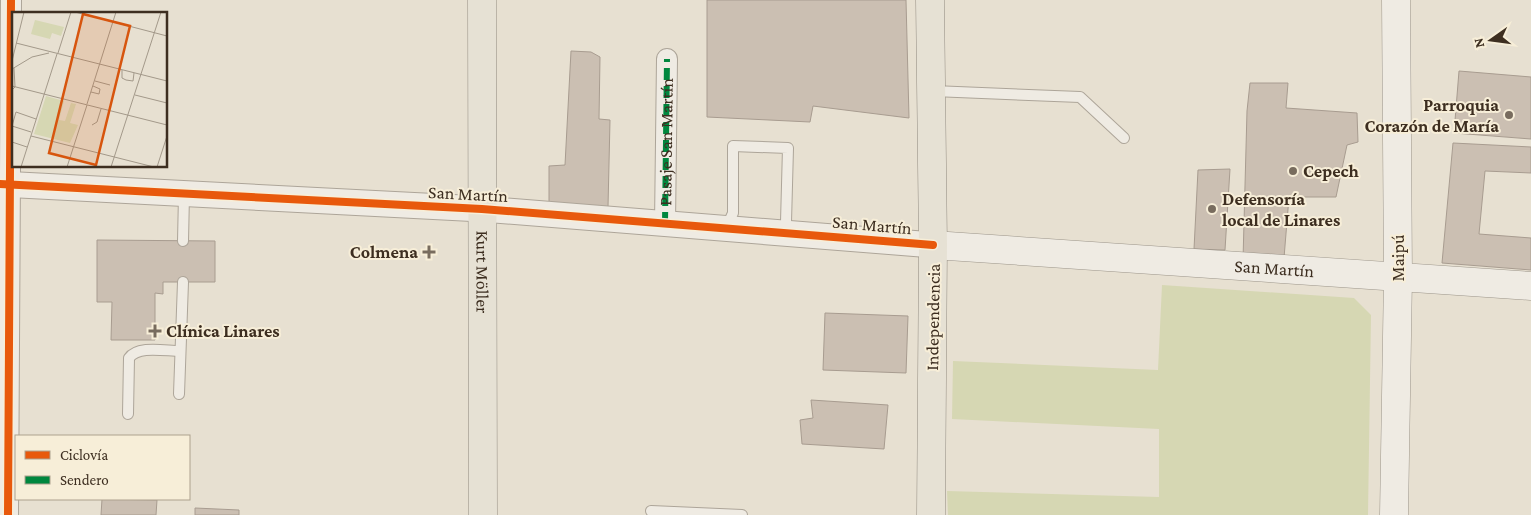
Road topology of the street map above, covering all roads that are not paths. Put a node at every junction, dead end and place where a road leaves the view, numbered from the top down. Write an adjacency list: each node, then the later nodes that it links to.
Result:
1 (11, 0): 8 (street)
2 (482, 0): 10 (main road, Kurt Möller)
3 (930, 0): 6 (main road, Independencia)
4 (1396, 0): 16 (main road, Maipú)
5 (667, 59): 11 (street, Pasaje San Martín)
6 (931, 91): 7 (lane); 15 (main road, Independencia)
7 (1124, 138)
8 (6, 184): 9 (street, San Martín); 23 (street)
9 (184, 195): 10 (street, San Martín); 14 (lane)
10 (482, 209): 11 (street, San Martín); 24 (main road, Kurt Möller)
11 (665, 224): 12 (street, San Martín)
12 (725, 229): 13 (street, San Martín); 13 (lane)
13 (789, 233): 15 (street, San Martín)
14 (183, 241)
15 (933, 245): 16 (main road, San Martín); 26 (main road, Independencia)
16 (1398, 277): 18 (main road, San Martín); 27 (main road, Maipú)
17 (183, 282): 19 (lane)
18 (1531, 286)
19 (180, 351): 20 (lane); 21 (lane)
20 (178, 394)
21 (128, 414)
22 (651, 511): 25 (lane)
23 (8, 515)
24 (483, 515)
25 (742, 515)
26 (931, 515)
27 (1394, 515)

